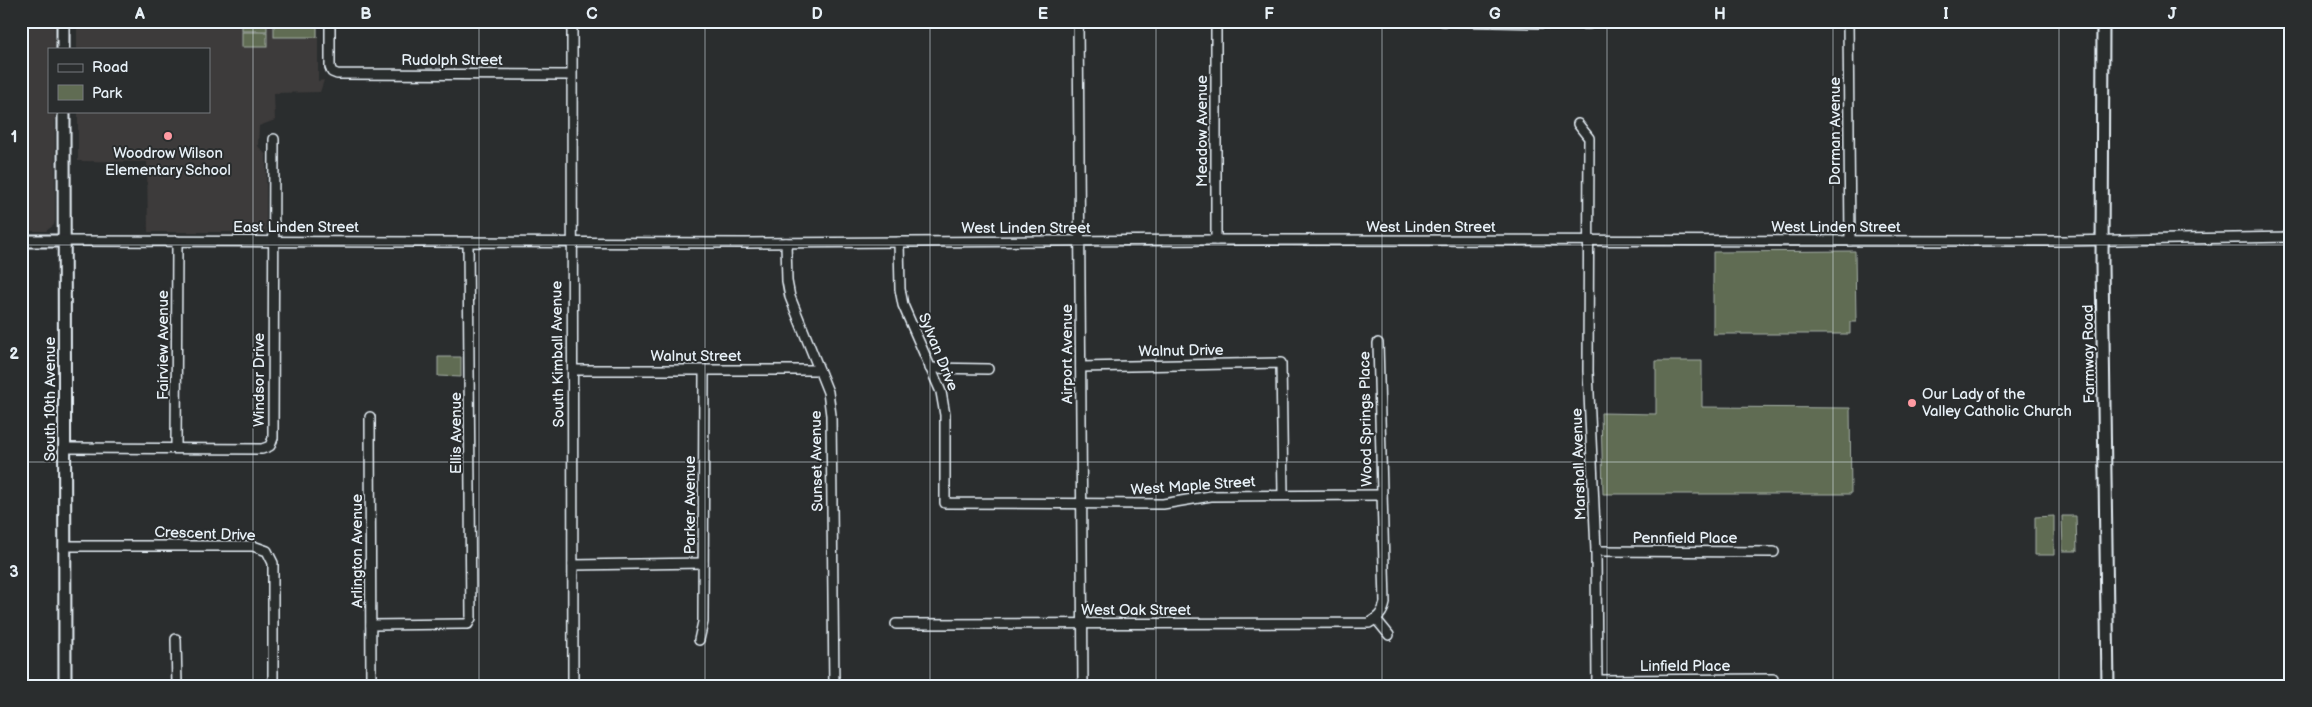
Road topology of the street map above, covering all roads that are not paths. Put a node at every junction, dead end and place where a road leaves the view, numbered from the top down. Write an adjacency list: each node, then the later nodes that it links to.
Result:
1 (62, 21): 11 (main road)
2 (330, 21): 12 (street, Rudolph Street)
3 (572, 21): 12 (street, South Kimball Avenue)
4 (1078, 21): 26 (street, Airport Avenue)
5 (1216, 21): 17 (street, Meadow Avenue)
6 (1443, 21): 9 (street)
7 (1848, 21): 21 (street, Dorman Avenue)
8 (2103, 21): 22 (main road, Farmway Road)
9 (1542, 22): 10 (street)
10 (1589, 24)
11 (63, 48)
12 (572, 75): 28 (street, South Kimball Avenue)
13 (64, 112): 20 (main road, South 10th Avenue)
14 (1578, 124): 18 (street, Marshall Avenue)
15 (274, 139): 24 (street, Windsor Drive)
16 (2291, 237): 22 (street, West Linden Street)
17 (1216, 240): 18 (street, West Linden Street); 26 (street, West Linden Street)
18 (1588, 240): 21 (street, West Linden Street); 45 (street, Marshall Avenue)
19 (21, 241): 20 (main road, East Linden Street)
20 (65, 241): 23 (street, East Linden Street); 38 (main road, South 10th Avenue)
21 (1850, 241): 22 (street, West Linden Street)
22 (2102, 241): 65 (main road, Farmway Road)
23 (177, 242): 24 (street, East Linden Street); 39 (street, Fairview Avenue)
24 (274, 242): 27 (street, East Linden Street); 39 (street, Windsor Drive)
25 (899, 242): 26 (street, West Linden Street); 29 (street, West Linden Street); 32 (street, Sylvan Drive)
26 (1080, 242): 31 (street, Airport Avenue)
27 (468, 243): 28 (street, East Linden Street); 52 (street, Ellis Avenue)
28 (571, 243): 29 (street, West Linden Street); 34 (street, South Kimball Avenue)
29 (786, 243): 36 (street, Sunset Avenue)
30 (1378, 343): 41 (street, Wood Springs Place)
31 (1081, 366): 40 (street, Walnut Drive); 43 (street, Airport Avenue)
32 (930, 368): 33 (street); 42 (street, Sylvan Drive)
33 (988, 369)
34 (573, 370): 35 (street, Walnut Street); 48 (street, South Kimball Avenue)
35 (704, 370): 36 (street, Walnut Street); 47 (street, Parker Avenue)
36 (820, 370): 63 (street, Sunset Avenue)
37 (370, 417): 52 (street, Arlington Avenue)
38 (65, 448): 39 (street, Windsor Drive); 44 (main road, South 10th Avenue)
39 (176, 448)
40 (1283, 495): 41 (street, West Maple Street); 43 (street, West Maple Street)
41 (1382, 495): 49 (street, Wood Springs Place)
42 (945, 503): 43 (street, West Maple Street)
43 (1082, 503): 51 (street, Airport Avenue)
44 (66, 546): 58 (main road, South 10th Avenue); 60 (street, Crescent Drive)
45 (1596, 552): 46 (street, Pennfield Place); 57 (street, Marshall Avenue)
46 (1774, 552)
47 (703, 563): 48 (street); 55 (street, Parker Avenue)
48 (573, 565): 62 (street, South Kimball Avenue)
49 (1376, 619): 51 (street, West Oak Street); 53 (street)
50 (896, 624): 51 (street, West Oak Street)
51 (1083, 624): 64 (street, Airport Avenue)
52 (370, 625): 61 (street, Arlington Avenue)
53 (1389, 635)
54 (176, 640): 59 (street)
55 (700, 640)
56 (1773, 679): 57 (street, Linfield Place)
57 (1597, 683)
58 (65, 686)
59 (177, 686)
60 (273, 686)
61 (371, 686)
62 (573, 686)
63 (834, 686)
64 (1083, 686)
65 (2108, 686)

